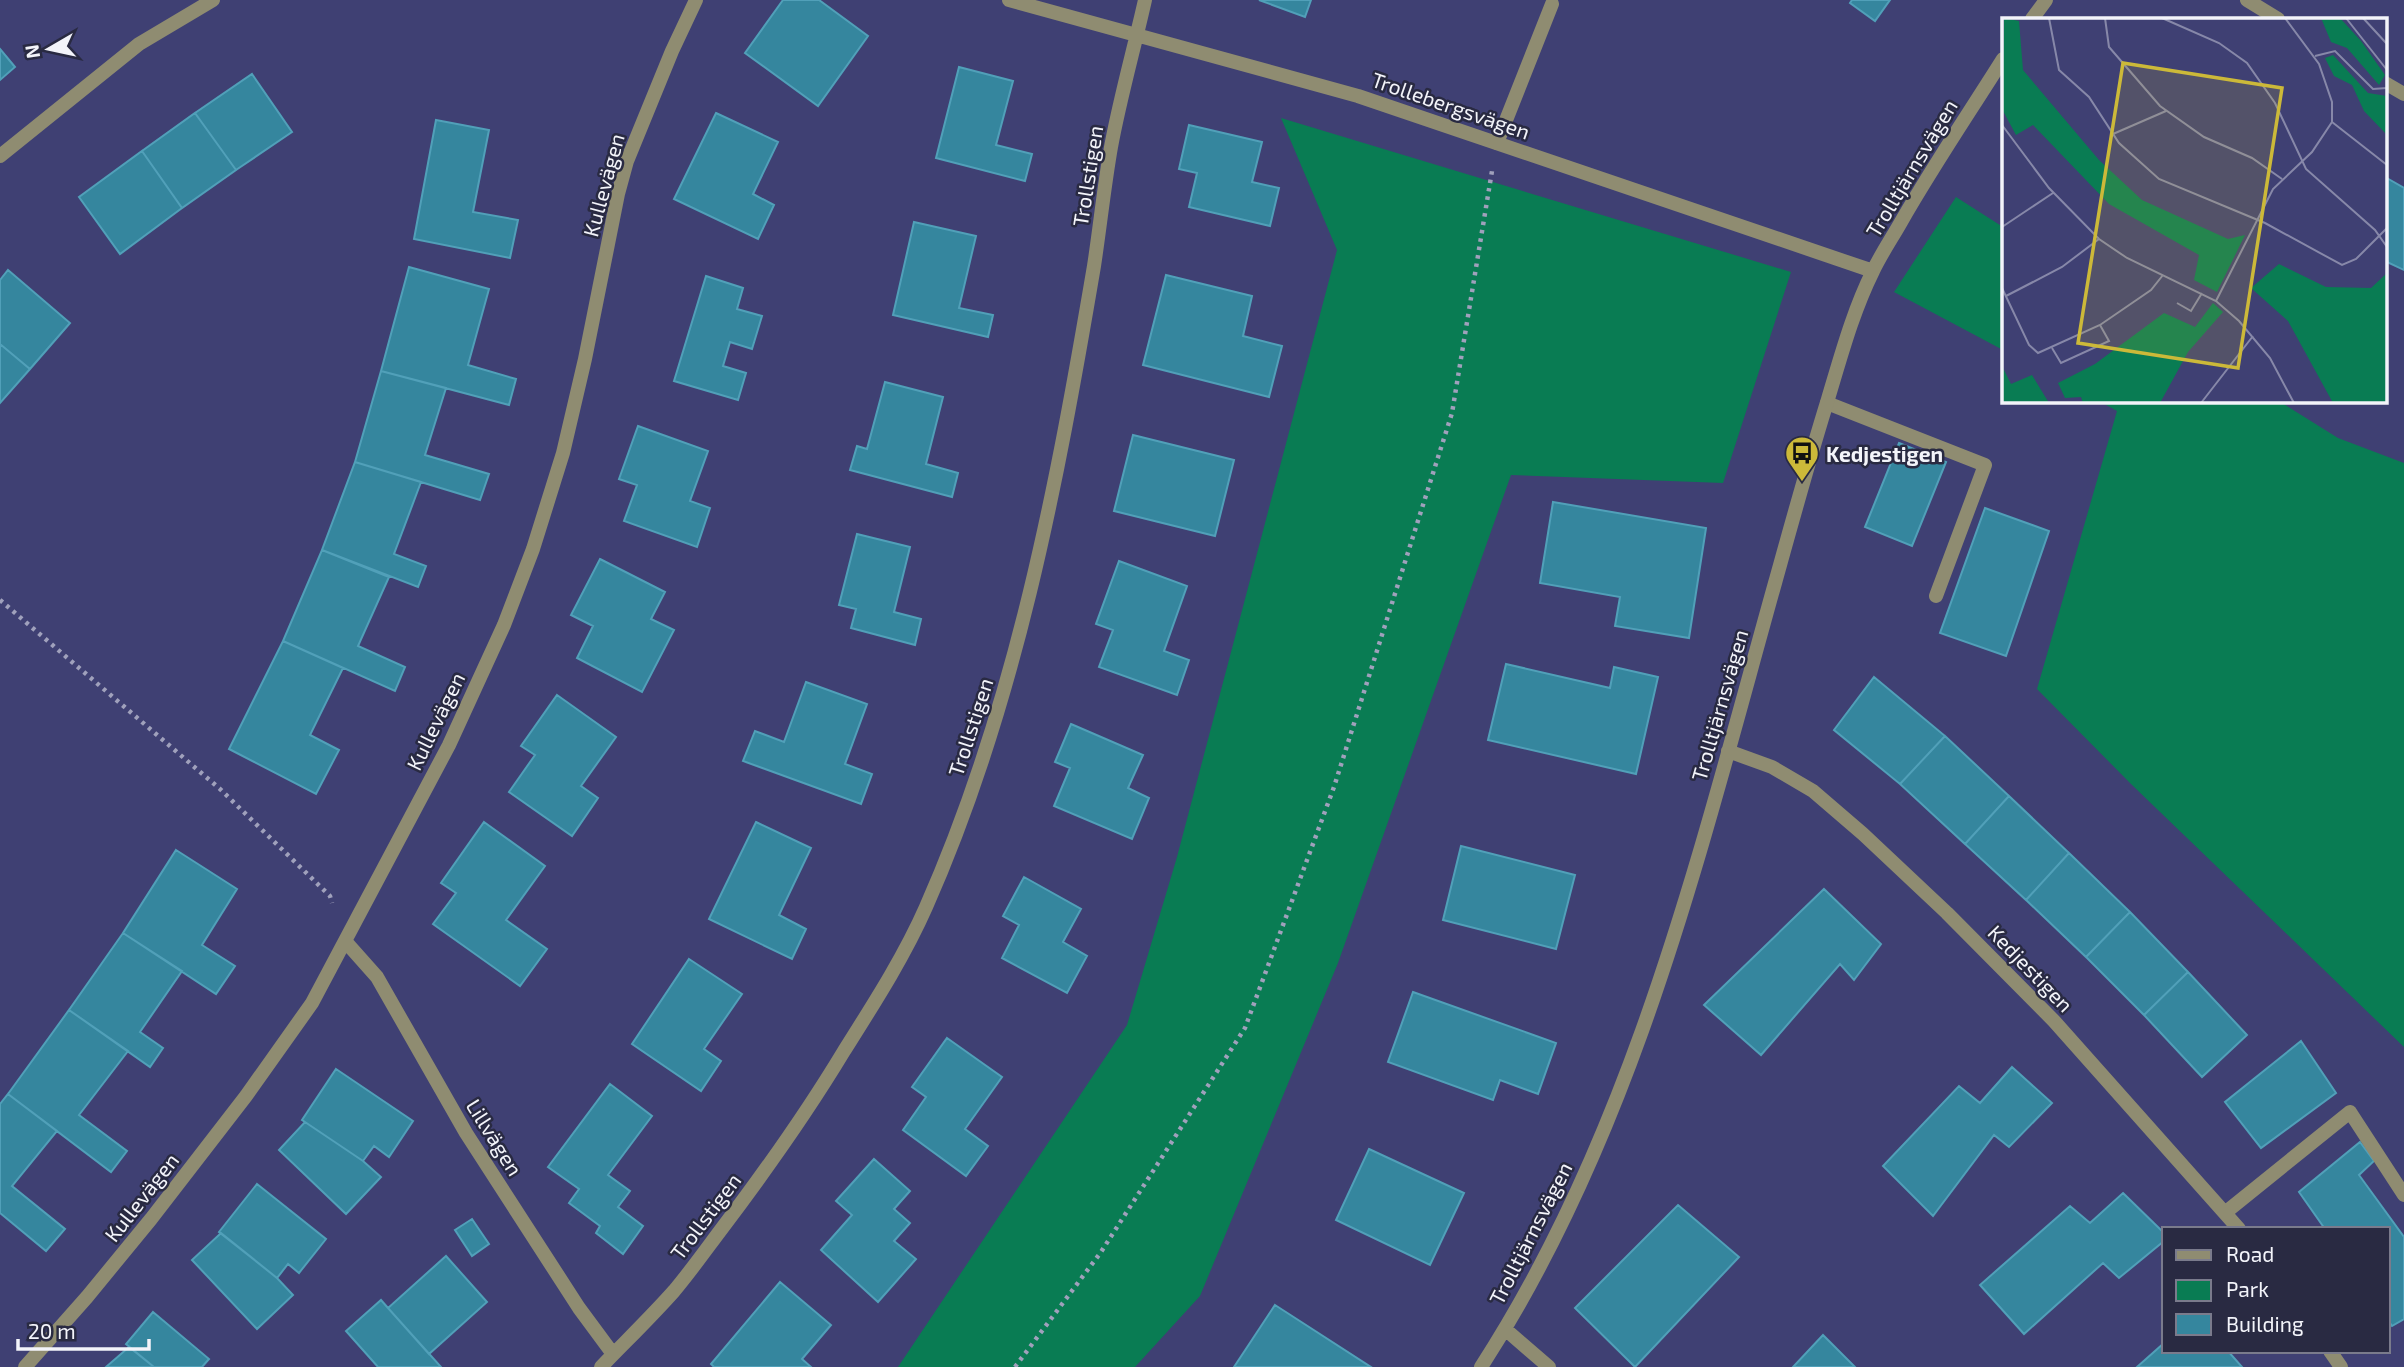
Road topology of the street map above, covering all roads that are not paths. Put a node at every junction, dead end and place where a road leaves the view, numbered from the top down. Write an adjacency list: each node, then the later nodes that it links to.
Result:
1 (213, 0): 15 (street)
2 (696, 0): 20 (street, Kullevägen)
3 (1009, 0): 10 (street, Trollebergsvägen)
4 (1145, 0): 10 (street, Trollstigen)
5 (2046, 0): 8 (street)
6 (2247, 0): 9 (street)
7 (1552, 4): 14 (street)
8 (2033, 18)
9 (2276, 18)
10 (1137, 37): 14 (street, Trollebergsvägen); 25 (street, Trollstigen)
11 (2002, 61): 16 (street, Trolltjärnsvägen)
12 (2386, 84): 13 (street)
13 (2404, 94)
14 (1497, 143): 16 (street, Trollebergsvägen)
15 (0, 156)
16 (1873, 271): 17 (street, Trolltjärnsvägen)
17 (1826, 403): 18 (street); 19 (street, Trolltjärnsvägen)
18 (1936, 596)
19 (1728, 751): 22 (street, Kedjestigen); 24 (street, Trolltjärnsvägen)
20 (345, 941): 25 (street, Lillvägen); 26 (street, Kullevägen)
21 (2404, 1195): 22 (street)
22 (2226, 1212): 23 (street, Kedjestigen)
23 (2237, 1227)
24 (1505, 1329): 28 (street, Trolltjärnsvägen); 29 (street)
25 (613, 1354): 27 (street, Trollstigen)
26 (25, 1367)
27 (601, 1367)
28 (1480, 1367)
29 (1549, 1367)

